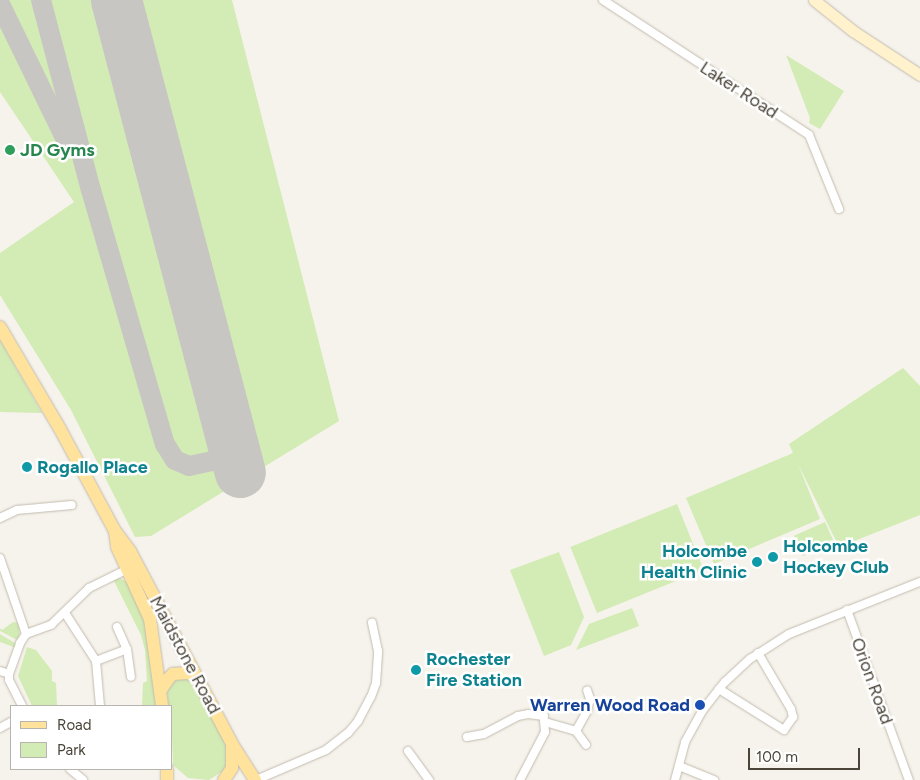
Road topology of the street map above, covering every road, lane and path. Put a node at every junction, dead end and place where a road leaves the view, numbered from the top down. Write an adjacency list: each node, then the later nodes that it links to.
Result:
1 (603, 0): 4 (street, Laker Road)
2 (814, 0): 3 (main road)
3 (920, 75)
4 (839, 209)
5 (0, 327): 8 (main road, Maidstone Road)
6 (72, 504): 7 (street)
7 (0, 518)
8 (115, 531): 10 (main road, Maidstone Road); 22 (main road, Maidstone Road)
9 (0, 558): 16 (street)
10 (128, 569): 13 (street); 26 (main road, Maidstone Road)
11 (920, 582): 12 (street)
12 (847, 610): 18 (street); 45 (street, Orion Road)
13 (65, 613): 16 (street); 19 (street)
14 (372, 624): 40 (street)
15 (117, 627): 17 (street)
16 (26, 634): 21 (street)
17 (127, 649): 19 (street); 23 (street)
18 (758, 653): 24 (street); 24 (street)
19 (96, 661): 28 (street)
20 (0, 671): 21 (street)
21 (9, 674): 27 (street)
22 (195, 676): 26 (main road); 33 (main road, Maidstone Road)
23 (131, 677)
24 (719, 689): 36 (street)
25 (587, 690): 31 (street)
26 (160, 691): 29 (main road, Maidstone Road)
27 (22, 705)
28 (100, 705)
29 (162, 705)
30 (544, 716): 31 (street); 32 (street); 42 (street)
31 (576, 730): 34 (street)
32 (467, 737)
33 (232, 744): 39 (main road); 40 (main road, Maidstone Road)
34 (586, 745)
35 (408, 751): 41 (street)
36 (679, 766): 43 (street); 44 (street)
37 (71, 770): 38 (street)
38 (83, 780)
39 (224, 780)
40 (256, 780)
41 (429, 780)
42 (520, 780)
43 (675, 780)
44 (714, 780)
45 (909, 780)

